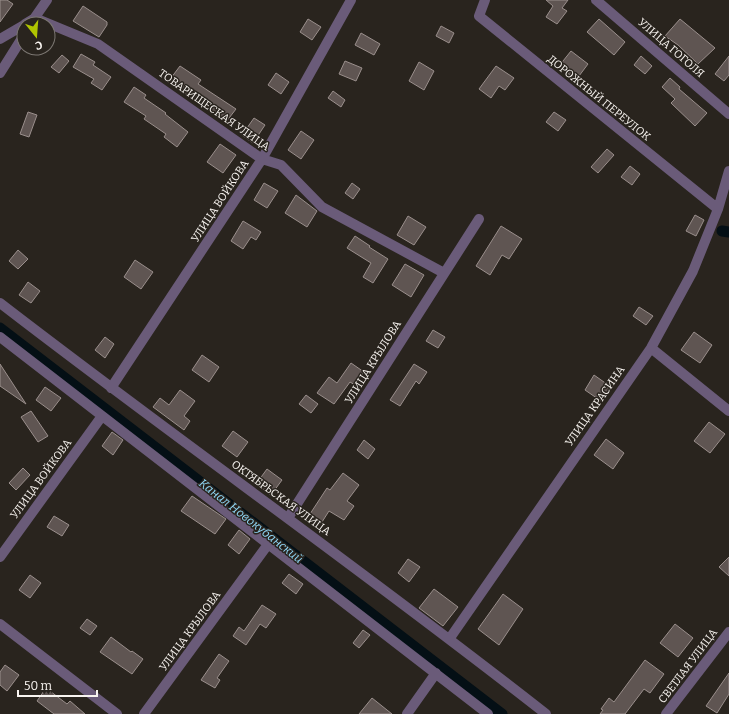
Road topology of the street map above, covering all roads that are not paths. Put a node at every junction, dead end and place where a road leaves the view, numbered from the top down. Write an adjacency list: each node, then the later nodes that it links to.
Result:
1 (47, 0): 5 (street)
2 (351, 0): 12 (street, УЛИЦА ВОЙКОВА)
3 (485, 0): 14 (street, ДОРОЖНЫЙ ПЕРЕУЛОК)
4 (596, 0): 11 (street, УЛИЦА ГОГОЛЯ)
5 (36, 16)
6 (16, 29): 8 (street)
7 (56, 29): 12 (street, ТОВАРИЩЕСКАЯ УЛИЦА)
8 (0, 39)
9 (16, 48): 10 (street)
10 (0, 73)
11 (729, 114)
12 (262, 159): 16 (street, ТОВАРИЩЕСКАЯ УЛИЦА); 20 (street, УЛИЦА ВОЙКОВА)
13 (729, 171): 14 (street, УЛИЦА КРАСИНА)
14 (718, 209): 19 (street, УЛИЦА КРАСИНА)
15 (479, 219): 16 (street, УЛИЦА КРЫЛОВА)
16 (444, 273): 23 (street, УЛИЦА КРЫЛОВА)
17 (0, 303): 20 (street, ОКТЯБРЬСКАЯ УЛИЦА)
18 (0, 337): 22 (street)
19 (651, 348): 21 (street); 28 (street, УЛИЦА КРАСИНА)
20 (111, 388): 23 (street, ОКТЯБРЬСКАЯ УЛИЦА)
21 (729, 411)
22 (102, 416): 24 (street); 25 (street, УЛИЦА ВОЙКОВА)
23 (288, 518): 28 (street, ОКТЯБРЬСКАЯ УЛИЦА)
24 (269, 543): 29 (street); 31 (street, УЛИЦА КРЫЛОВА)
25 (0, 557)
26 (0, 624): 30 (street)
27 (729, 632): 35 (street, СВЕТЛАЯ УЛИЦА)
28 (450, 638): 34 (street, ОКТЯБРЬСКАЯ УЛИЦА)
29 (436, 672): 32 (street); 33 (street)
30 (117, 714)
31 (144, 714)
32 (408, 714)
33 (488, 714)
34 (546, 714)
35 (666, 714)

